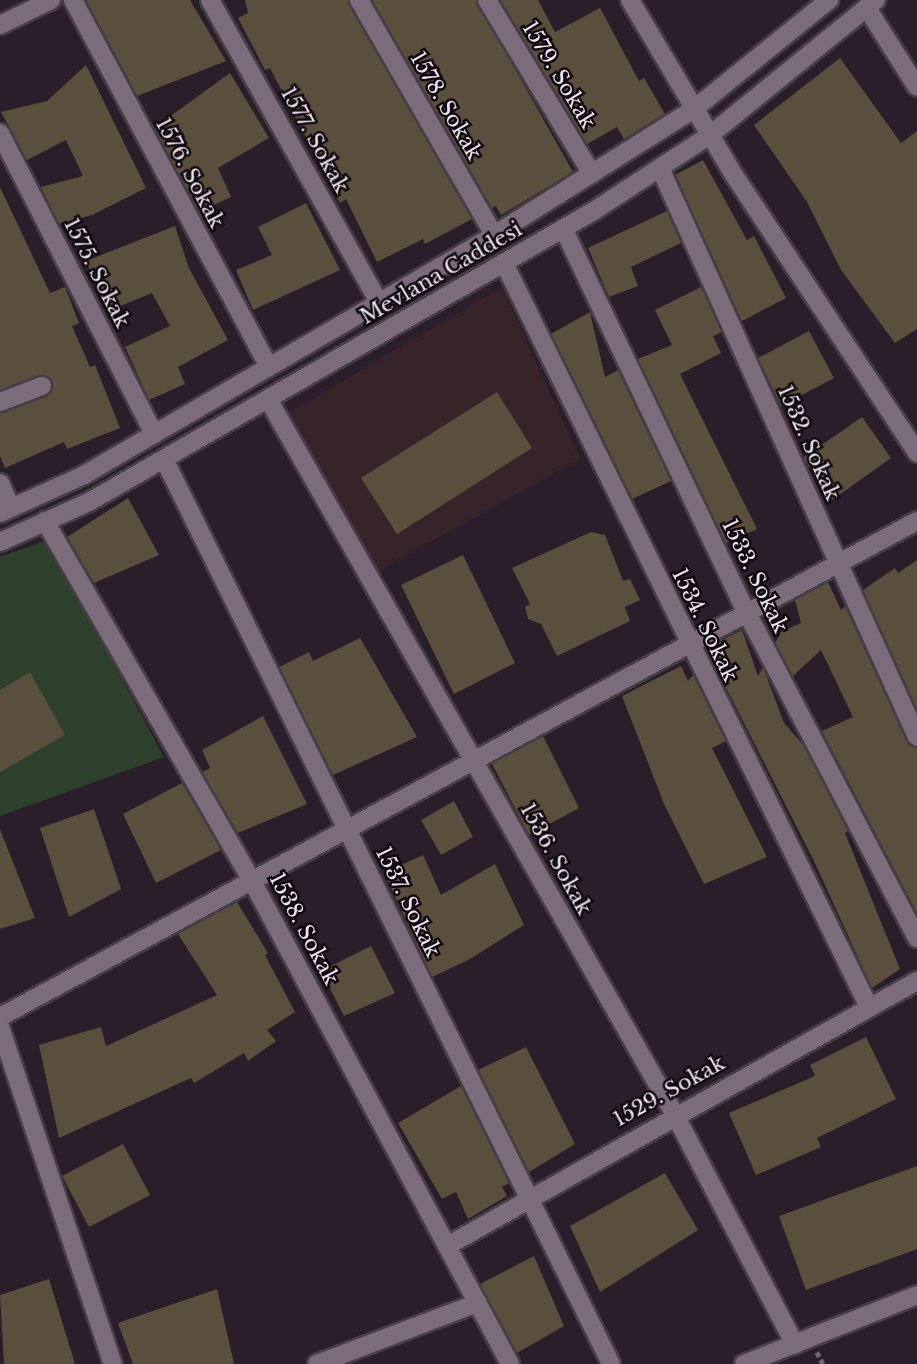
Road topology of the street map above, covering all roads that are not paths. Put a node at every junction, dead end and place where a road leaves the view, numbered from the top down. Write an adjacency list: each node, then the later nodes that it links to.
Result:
1 (51, 0): 9 (street)
2 (73, 0): 20 (street, 1576. Sokak)
3 (210, 0): 19 (street, 1577. Sokak)
4 (359, 0): 17 (street, 1578. Sokak)
5 (487, 0): 15 (street, 1579. Sokak)
6 (630, 0): 11 (street)
7 (830, 0): 11 (street, Mevlana Caddesi)
8 (872, 4): 10 (street); 13 (street, Mevlana Caddesi)
9 (0, 25)
10 (917, 87)
11 (694, 109): 13 (street); 15 (street, Mevlana Caddesi)
12 (0, 133): 24 (street, 1575. Sokak)
13 (710, 135): 14 (street, Mevlana Caddesi); 25 (street)
14 (660, 168): 16 (street, Mevlana Caddesi); 32 (street, 1532. Sokak)
15 (592, 174): 17 (street, Mevlana Caddesi)
16 (563, 228): 18 (street, Mevlana Caddesi); 33 (street, 1533. Sokak)
17 (494, 235): 19 (street, Mevlana Caddesi)
18 (504, 262): 22 (street, Mevlana Caddesi); 34 (street, 1534. Sokak)
19 (380, 302): 20 (street, Mevlana Caddesi)
20 (269, 367): 24 (street, Mevlana Caddesi)
21 (42, 386): 23 (street)
22 (268, 399): 26 (street, Mevlana Caddesi); 36 (street, 1536. Sokak)
23 (0, 402)
24 (154, 434): 28 (street, Mevlana Caddesi)
25 (917, 453)
26 (164, 459): 29 (street, Mevlana Caddesi); 37 (street, 1537. Sokak)
27 (0, 483): 28 (street)
28 (6, 510)
29 (45, 521): 31 (street, Mevlana Caddesi); 38 (street, 1538. Sokak)
30 (917, 522): 32 (street)
31 (0, 542)
32 (839, 564): 33 (street); 35 (street, 1532. Sokak)
33 (747, 613): 34 (street); 39 (street, 1533. Sokak)
34 (688, 645): 36 (street); 41 (street, 1534. Sokak)
35 (917, 737)
36 (476, 760): 37 (street); 44 (street, 1536. Sokak)
37 (347, 829): 38 (street); 45 (street, 1537. Sokak)
38 (252, 881): 42 (street); 46 (street, 1538. Sokak)
39 (917, 938)
40 (917, 981): 41 (street, 1529. Sokak)
41 (868, 1005): 44 (street, 1529. Sokak)
42 (0, 1017)
43 (0, 1027): 50 (street)
44 (675, 1115): 45 (street, 1529. Sokak); 49 (street, 1536. Sokak)
45 (526, 1198): 46 (street, 1529. Sokak); 53 (street, 1537. Sokak)
46 (447, 1246): 48 (street, 1538. Sokak)
47 (917, 1296): 49 (street)
48 (478, 1303): 51 (street); 52 (street, 1538. Sokak)
49 (795, 1345): 54 (street)
50 (113, 1364)
51 (317, 1364)
52 (510, 1364)
53 (611, 1364)
54 (744, 1364)

